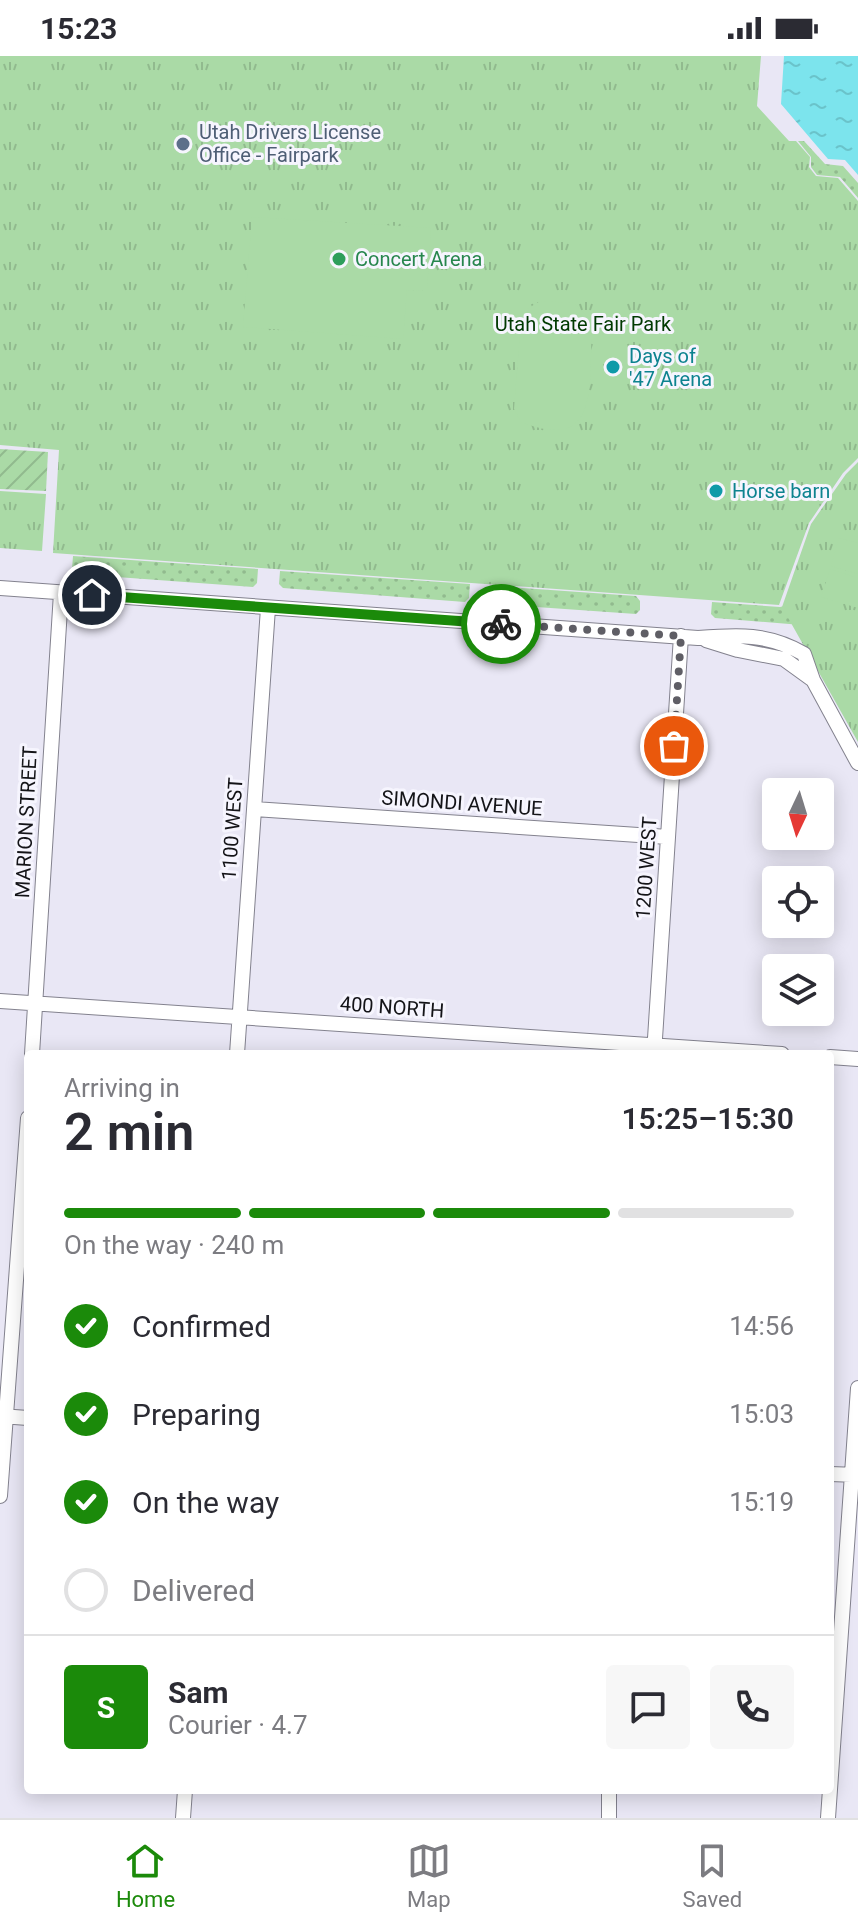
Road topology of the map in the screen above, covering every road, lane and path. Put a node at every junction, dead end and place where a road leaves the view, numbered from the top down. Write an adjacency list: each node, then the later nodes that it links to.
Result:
1 (0, 588): 2 (street)
2 (61, 593): 3 (street); 9 (street, MARION STREET)
3 (268, 608): 4 (street); 6 (street, 1100 WEST)
4 (681, 636): 5 (street); 7 (street, 1200 WEST)
5 (858, 763)
6 (254, 809): 7 (street, SIMONDI AVENUE); 10 (street, 1100 WEST)
7 (668, 837): 13 (street, 1200 WEST)
8 (0, 1001): 9 (street, 400 NORTH)
9 (35, 1003): 10 (street, 400 NORTH); 11 (street, MARION STREET)
10 (239, 1017): 12 (street, 1100 WEST); 13 (street, 400 NORTH)
11 (32, 1050)
12 (237, 1050)
13 (654, 1050)
14 (834, 1057): 15 (street)
15 (858, 1059)
16 (24, 1166): 18 (street)
17 (858, 1388): 21 (street)
18 (3, 1416): 19 (street); 22 (street)
19 (24, 1418)
20 (834, 1474): 21 (street)
21 (855, 1475): 23 (street)
22 (0, 1496)
23 (834, 1742)
24 (185, 1794): 27 (street)
25 (609, 1794): 28 (street)
26 (830, 1794): 29 (street)
27 (183, 1818)
28 (609, 1818)
29 (828, 1818)

